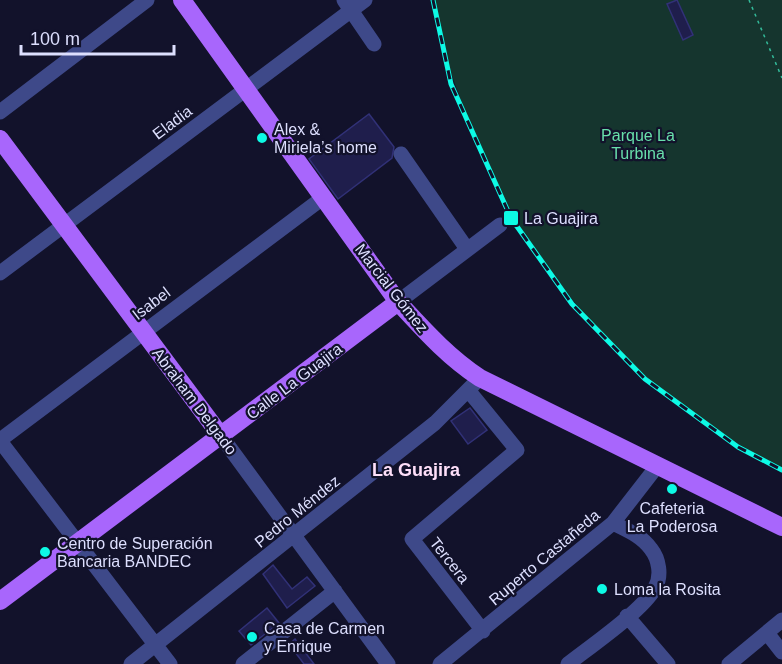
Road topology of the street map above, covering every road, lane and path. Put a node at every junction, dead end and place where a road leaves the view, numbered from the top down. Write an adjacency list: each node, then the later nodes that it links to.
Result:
1 (147, 0): 9 (street)
2 (182, 0): 8 (main road, Marcial Gómez)
3 (365, 0): 5 (street, Eladia)
4 (749, 0): 7 (path)
5 (347, 5): 6 (street); 8 (street, Eladia)
6 (374, 44)
7 (782, 78)
8 (247, 89): 12 (main road, Marcial Gómez); 13 (street, Eladia)
9 (0, 112)
10 (0, 139): 13 (main road, Abraham Delgado)
11 (401, 154): 15 (street)
12 (324, 197): 17 (main road, Marcial Gómez); 18 (street, Isabel)
13 (64, 225): 16 (street, Eladia); 18 (main road, Abraham Delgado)
14 (500, 225): 15 (street, Calle La Guajira)
15 (467, 249): 17 (street, Calle La Guajira)
16 (0, 273)
17 (398, 302): 19 (main road, Marcial Gómez); 20 (main road, Calle La Guajira)
18 (142, 332): 20 (main road, Abraham Delgado); 21 (street, Isabel)
19 (474, 384): 22 (main road, Marcial Gómez); 25 (street, Pedro Méndez); 31 (street, Tercera)
20 (221, 436): 25 (street, Abraham Delgado); 26 (main road, Calle La Guajira)
21 (0, 440): 26 (street)
22 (657, 465): 23 (street, Ruperto Castañeda); 24 (main road, Marcial Gómez)
23 (613, 523): 29 (street); 31 (street, Ruperto Castañeda)
24 (782, 528)
25 (295, 536): 27 (street, Abraham Delgado); 33 (street, Pedro Méndez)
26 (77, 544): 28 (main road, Calle La Guajira); 33 (street)
27 (335, 591): 37 (street); 38 (street, Abraham Delgado)
28 (0, 601)
29 (627, 616): 40 (street); 41 (street)
30 (782, 620): 32 (street)
31 (483, 631): 39 (street, Ruperto Castañeda)
32 (767, 633): 34 (street); 42 (street)
33 (155, 645): 35 (street, Pedro Méndez); 36 (street)
34 (782, 652)
35 (130, 664)
36 (170, 664)
37 (243, 664)
38 (388, 664)
39 (440, 664)
40 (568, 664)
41 (668, 664)
42 (729, 664)

